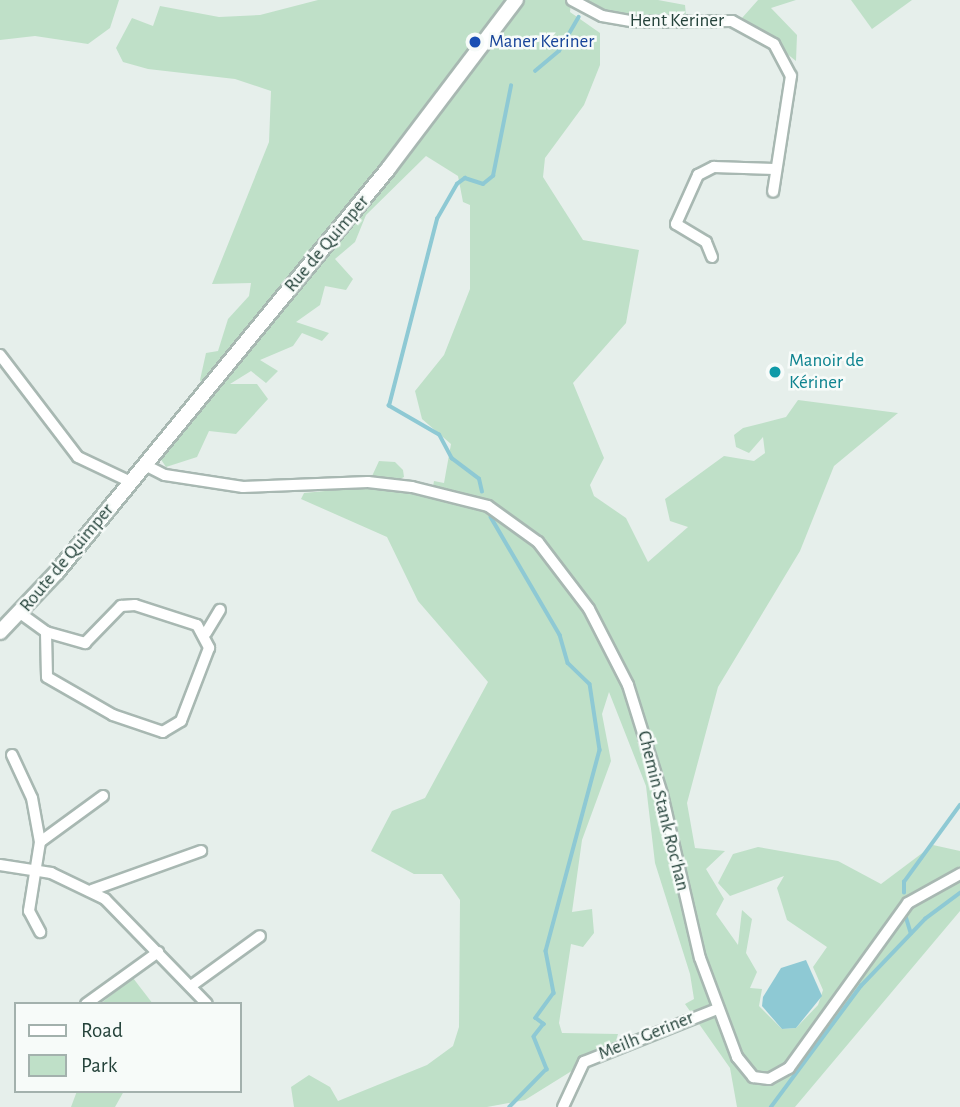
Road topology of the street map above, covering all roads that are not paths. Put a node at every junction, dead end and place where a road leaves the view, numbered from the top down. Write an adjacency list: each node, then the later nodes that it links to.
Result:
1 (516, 0): 7 (main road, Rue de Quimper)
2 (572, 0): 3 (street, Hent Keriner)
3 (774, 169): 4 (street, Hent Keriner); 5 (street)
4 (774, 192)
5 (712, 257)
6 (0, 355): 8 (street)
7 (145, 465): 8 (main road, Rue de Quimper); 28 (street, Chemin Stank Roc'han)
8 (131, 482): 10 (main road, Route de Quimper)
9 (220, 610): 13 (street)
10 (20, 613): 11 (main road, Route de Quimper); 12 (street)
11 (0, 632)
12 (46, 632): 13 (street); 13 (street)
13 (206, 633)
14 (12, 755): 16 (street)
15 (103, 796): 16 (street)
16 (40, 842): 19 (street)
17 (201, 851): 21 (street)
18 (0, 865): 19 (street)
19 (33, 868): 21 (street); 22 (street)
20 (960, 874): 28 (street, Chemin Stank Roc'han)
21 (92, 890): 24 (street)
22 (40, 932)
23 (260, 936): 25 (street)
24 (158, 952): 25 (street); 26 (street)
25 (191, 986): 27 (street)
26 (89, 1002)
27 (205, 1002)
28 (717, 1009): 29 (street, Meilh Geriner)
29 (563, 1107)

